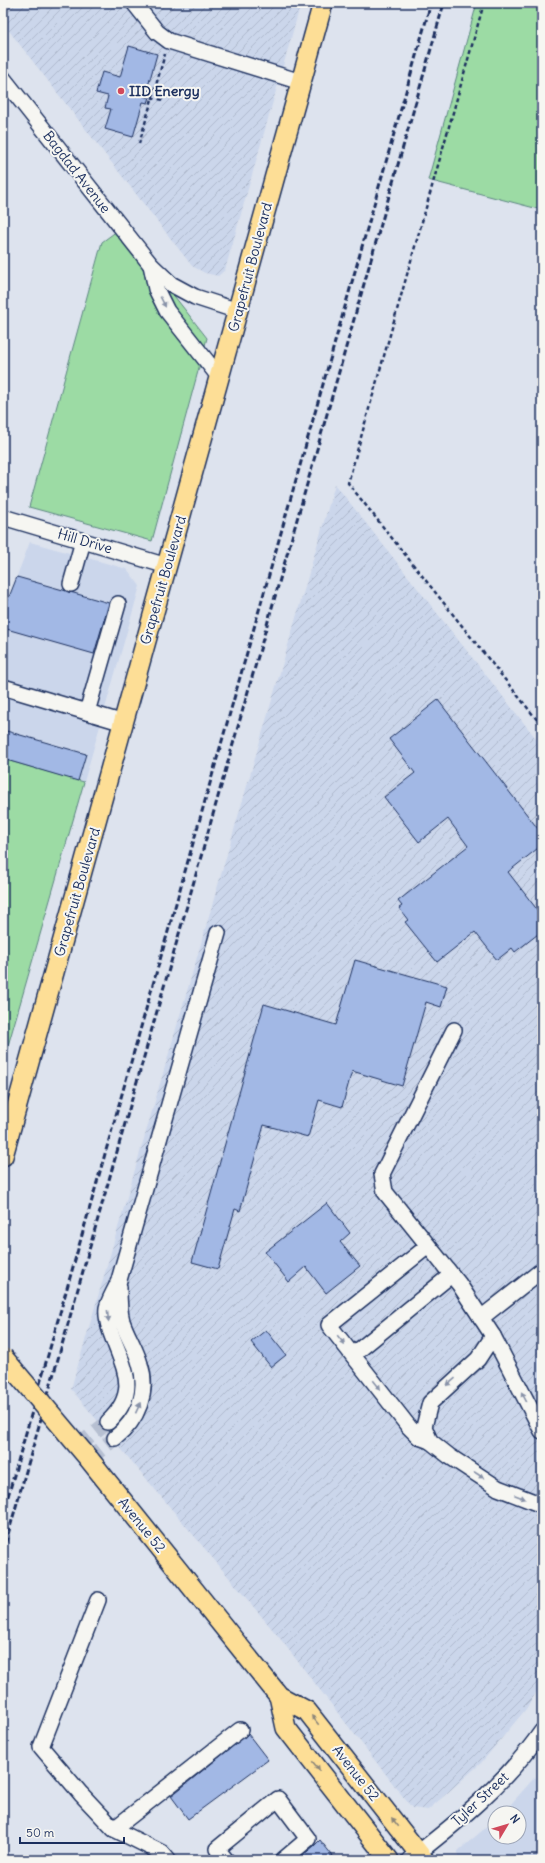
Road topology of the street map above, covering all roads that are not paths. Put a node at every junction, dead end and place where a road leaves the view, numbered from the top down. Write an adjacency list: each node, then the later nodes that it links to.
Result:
1 (134, 3): 4 (street)
2 (323, 3): 4 (main road, Grapefruit Boulevard)
3 (4, 81): 5 (street, Bagdad Avenue)
4 (301, 82): 6 (main road, Grapefruit Boulevard)
5 (151, 266): 6 (street, Bagdad Avenue); 7 (street, Bagdad Avenue, one-way to 7)
6 (238, 311): 7 (main road, Grapefruit Boulevard)
7 (220, 378): 10 (main road, Grapefruit Boulevard)
8 (3, 517): 9 (street, Hill Drive)
9 (83, 541): 10 (street, Hill Drive); 11 (street)
10 (167, 566): 15 (main road, Grapefruit Boulevard)
11 (71, 584)
12 (118, 604): 14 (street)
13 (3, 687): 14 (street)
14 (87, 712): 15 (street)
15 (124, 723): 18 (main road, Grapefruit Boulevard)
16 (218, 933): 22 (street)
17 (454, 1030): 19 (street)
18 (3, 1156)
19 (428, 1246): 21 (street); 25 (street, one-way to 25)
20 (542, 1270): 23 (street)
21 (451, 1275): 23 (street); 25 (street)
22 (119, 1280): 27 (street); 28 (street, one-way to 28)
23 (481, 1318): 24 (street)
24 (493, 1336): 30 (street, one-way to 24); 32 (street, one-way to 32)
25 (353, 1355): 32 (street, one-way to 32)
26 (3, 1357): 35 (main road, Avenue 52, bridge)
27 (140, 1364): 28 (street); 31 (street, one-way to 27)
28 (125, 1368): 29 (street)
29 (108, 1422)
30 (542, 1431)
31 (115, 1438)
32 (430, 1441): 33 (street, one-way to 33)
33 (542, 1505)
34 (98, 1600): 38 (street)
35 (279, 1696): 39 (main road, Avenue 52, one-way to 35); 43 (main road, Avenue 52, one-way to 43)
36 (240, 1730): 38 (street)
37 (542, 1731): 39 (street, Tyler Street)
38 (114, 1829): 40 (street)
39 (417, 1858)
40 (168, 1860)
41 (226, 1860): 42 (street)
42 (283, 1860)
43 (389, 1860)

